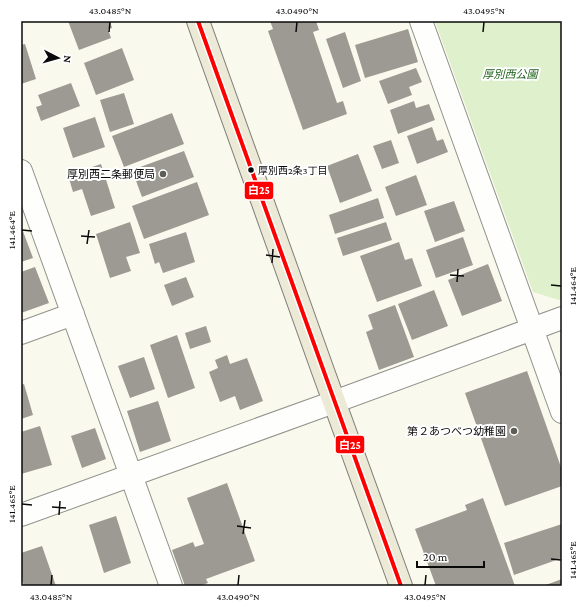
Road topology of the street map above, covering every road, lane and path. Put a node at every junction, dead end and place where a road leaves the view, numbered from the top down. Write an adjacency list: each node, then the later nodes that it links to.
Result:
1 (198, 21): 8 (main road)
2 (421, 21): 6 (street)
3 (21, 171): 4 (street)
4 (73, 314): 7 (street); 10 (street)
5 (562, 318): 6 (street)
6 (532, 330): 8 (street); 9 (street)
7 (21, 333)
8 (334, 402): 10 (street); 13 (main road)
9 (562, 412)
10 (130, 476): 11 (street); 12 (street)
11 (21, 515)
12 (171, 586)
13 (401, 586)

